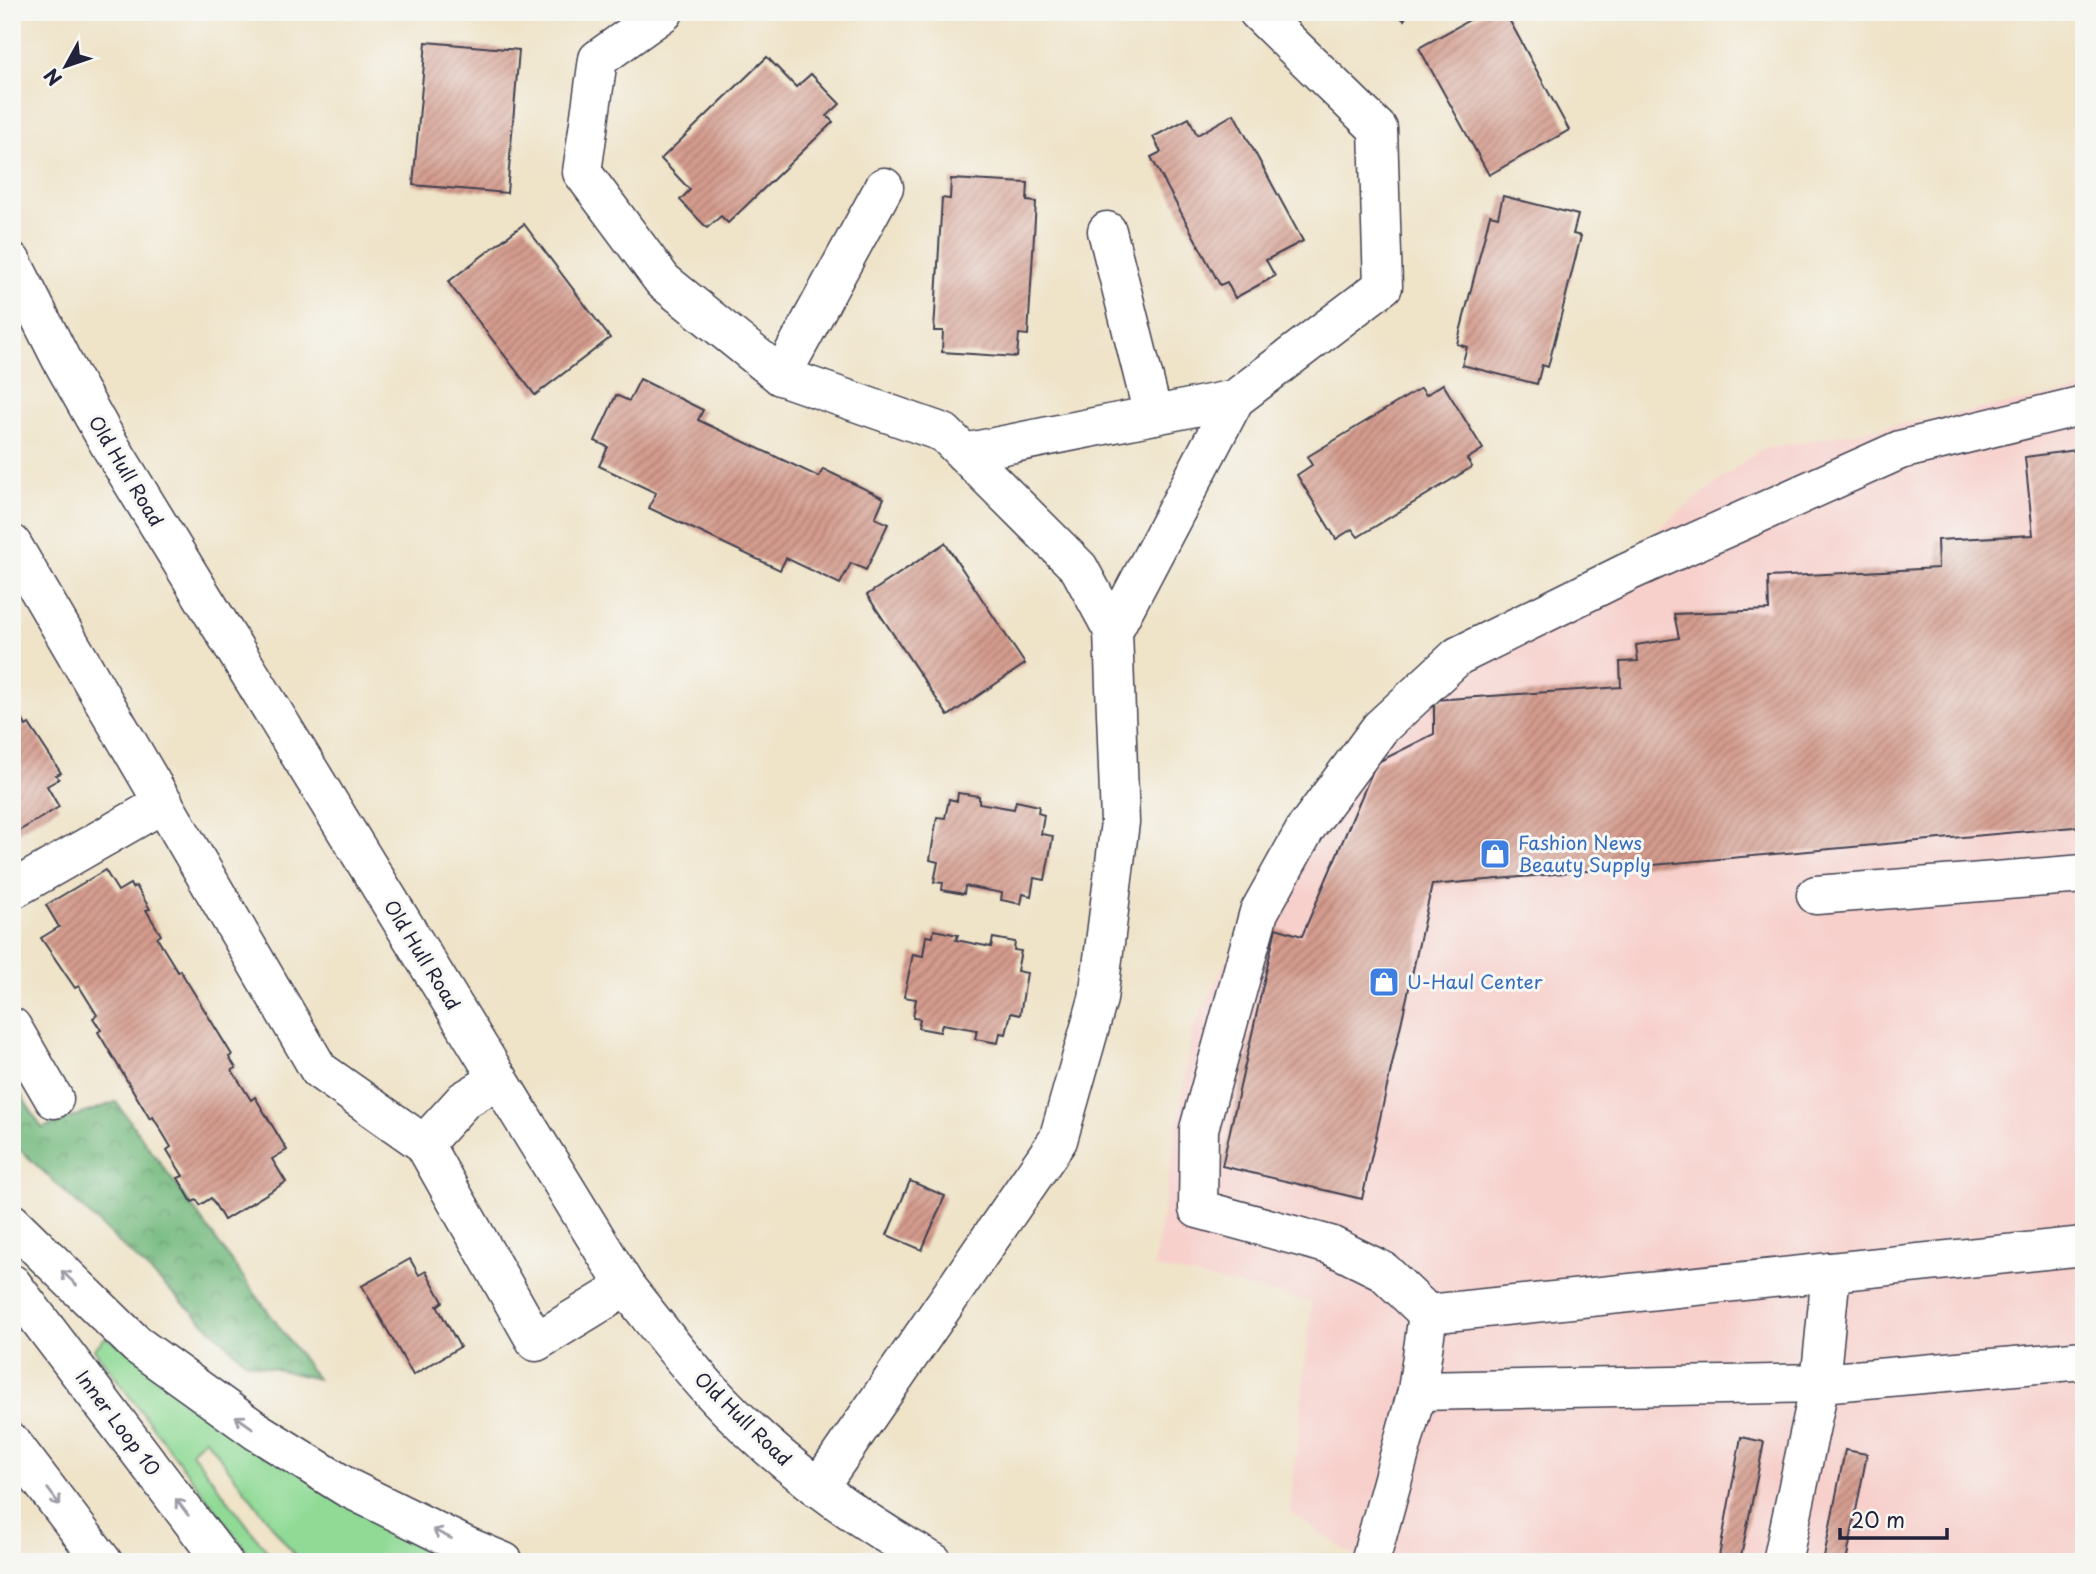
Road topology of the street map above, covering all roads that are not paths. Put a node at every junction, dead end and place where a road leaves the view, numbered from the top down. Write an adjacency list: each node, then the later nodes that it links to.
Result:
1 (664, 12): 6 (main road)
2 (1258, 12): 7 (main road)
3 (884, 187): 6 (main road)
4 (1107, 231): 9 (main road)
5 (12, 262): 18 (main road, Old Hull Road)
6 (781, 376): 10 (main road)
7 (1235, 399): 9 (main road); 12 (main road)
8 (2084, 405): 26 (main road)
9 (1153, 415): 10 (main road)
10 (964, 453): 12 (main road)
11 (12, 544): 13 (main road)
12 (1113, 631): 31 (main road)
13 (164, 803): 15 (main road); 20 (main road)
14 (2084, 874): 16 (main road)
15 (12, 890)
16 (1816, 895)
17 (12, 1027): 19 (main road)
18 (499, 1079): 20 (main road); 25 (main road, Old Hull Road)
19 (54, 1099)
20 (424, 1144): 25 (main road)
21 (12, 1223): 34 (main road, one-way to 21)
22 (2084, 1246): 23 (main road)
23 (1831, 1272): 26 (main road); 28 (main road)
24 (12, 1284): 33 (main road, Inner Loop 10, one-way to 24)
25 (626, 1287): 31 (main road, Old Hull Road)
26 (1428, 1314): 29 (main road)
27 (2084, 1360): 28 (main road)
28 (1820, 1383): 29 (main road); 37 (main road)
29 (1417, 1391): 36 (main road)
30 (12, 1443): 32 (main road, one-way to 32)
31 (818, 1488): 35 (main road, Old Hull Road)
32 (103, 1562)
33 (223, 1562)
34 (504, 1562)
35 (933, 1562)
36 (1370, 1562)
37 (1782, 1562)

